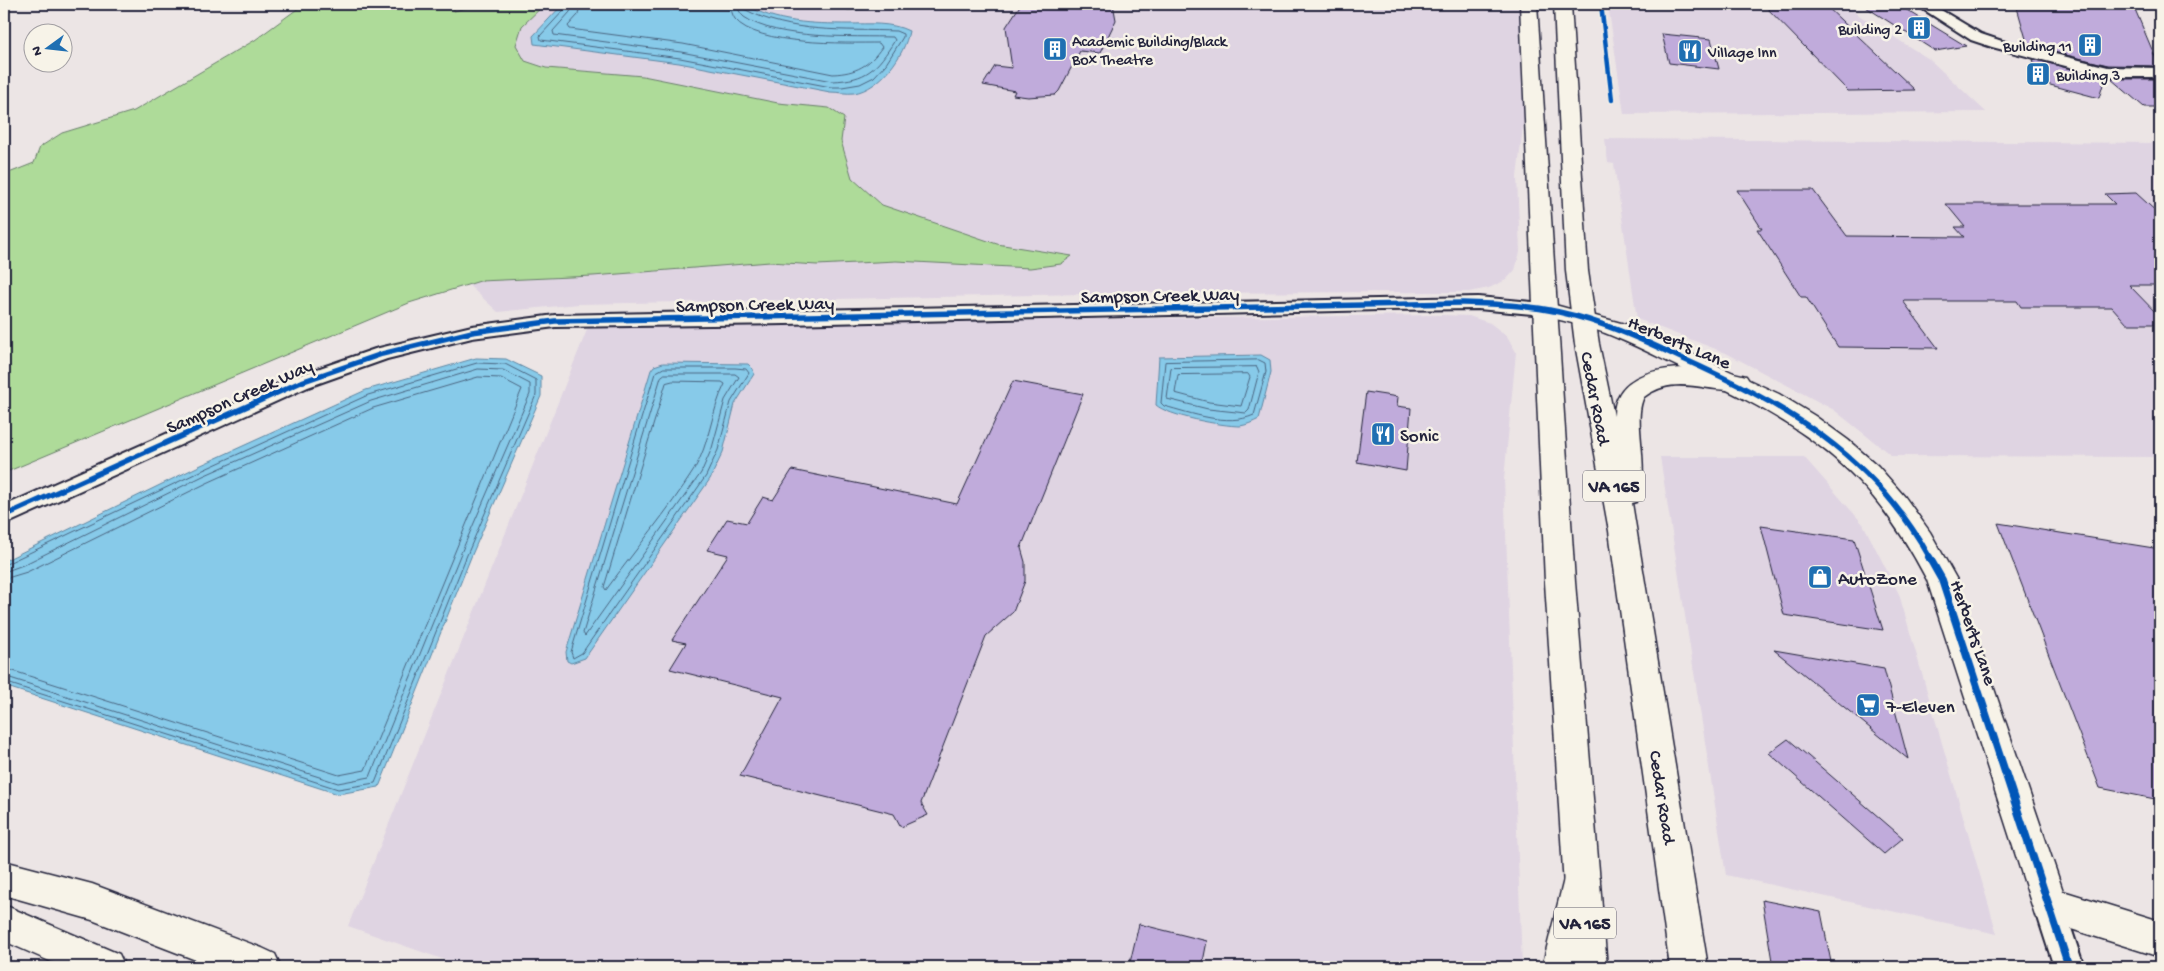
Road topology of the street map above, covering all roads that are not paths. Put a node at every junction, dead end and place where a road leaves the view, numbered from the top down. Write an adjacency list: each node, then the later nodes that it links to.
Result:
1 (1528, 4): 5 (main road, VA 165)
2 (1562, 4): 6 (main road, Cedar Road / VA 165)
3 (1922, 4): 4 (street)
4 (2160, 73)
5 (1544, 309): 6 (main road, Herberts Lane); 8 (street, Sampson Creek Way); 11 (main road, VA 165)
6 (1584, 319): 7 (main road, Herberts Lane); 9 (main road, Cedar Road / VA 165)
7 (1737, 382): 9 (main road); 12 (main road, Herberts Lane)
8 (4, 516)
9 (1623, 531): 19 (main road, Cedar Road / VA 165)
10 (4, 878): 16 (main road)
11 (1582, 879): 17 (main road); 18 (main road, VA 165)
12 (2049, 904): 14 (main road); 20 (street, Herberts Lane)
13 (4, 923): 15 (main road)
14 (2160, 939)
15 (106, 967)
16 (262, 967)
17 (1561, 967)
18 (1588, 967)
19 (1689, 967)
20 (2069, 967)

